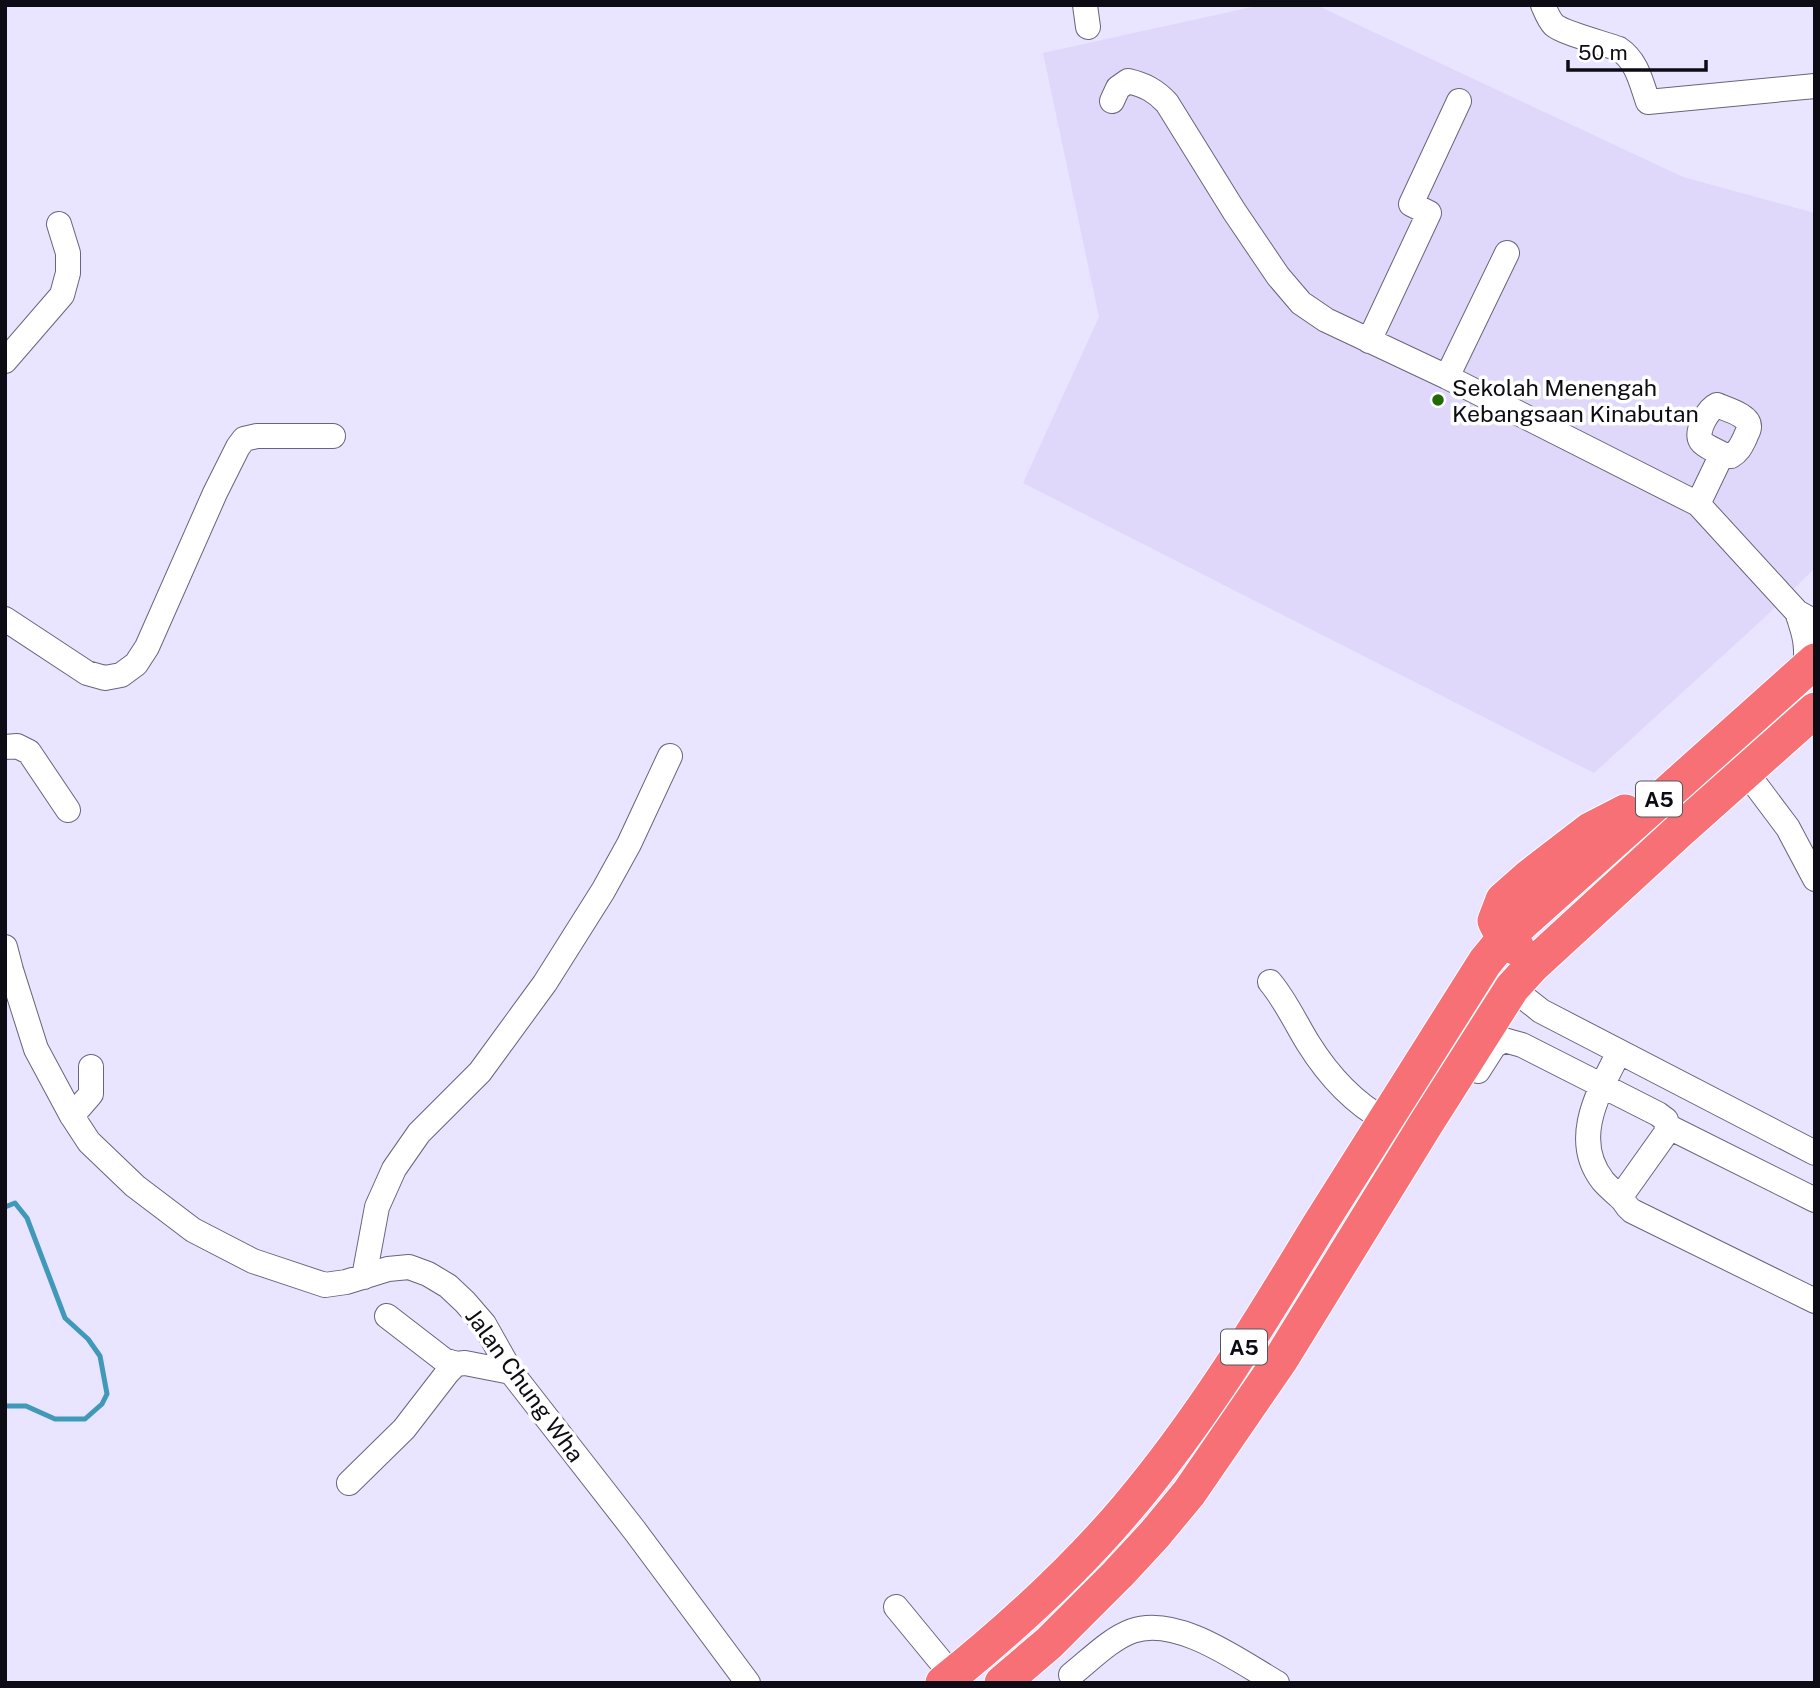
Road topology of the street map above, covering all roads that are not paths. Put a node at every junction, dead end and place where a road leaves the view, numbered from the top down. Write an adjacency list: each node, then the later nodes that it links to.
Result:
1 (1543, 5): 2 (street)
2 (1815, 86)
3 (1112, 101): 7 (street)
4 (1459, 101): 7 (street)
5 (59, 224): 8 (street)
6 (1507, 253): 9 (street)
7 (1369, 341): 9 (street)
8 (5, 361)
9 (1447, 377): 12 (street)
10 (333, 436): 14 (street)
11 (1722, 454): 12 (street)
12 (1698, 504): 13 (street)
13 (1806, 617): 15 (street)
14 (5, 619)
15 (1810, 666): 24 (highway, A5)
16 (1815, 710): 19 (highway, A5)
17 (5, 747): 20 (street)
18 (670, 756): 37 (street)
19 (1745, 772): 21 (highway, A5); 22 (street)
20 (68, 810)
21 (1679, 831): 24 (highway); 26 (highway, A5)
22 (1815, 879)
23 (5, 947): 30 (street, Jalan Chung Wha)
24 (1495, 951): 26 (highway); 31 (highway, A5)
25 (1270, 982): 31 (street)
26 (1512, 988): 27 (street); 32 (highway, A5)
27 (1619, 1052): 29 (street); 34 (street)
28 (91, 1067): 30 (street)
29 (1602, 1085): 32 (street); 33 (street); 35 (street)
30 (72, 1116): 37 (street, Jalan Chung Wha)
31 (1385, 1120): 45 (highway, A5)
32 (1427, 1122): 44 (highway, A5)
33 (1667, 1126): 35 (street); 36 (street)
34 (1815, 1153)
35 (1623, 1200): 38 (street)
36 (1815, 1200)
37 (364, 1277): 41 (street, Jalan Chung Wha)
38 (1815, 1301)
39 (387, 1317): 40 (street)
40 (456, 1364): 41 (street); 42 (street)
41 (511, 1372): 48 (street, Jalan Chung Wha)
42 (349, 1483)
43 (896, 1607): 45 (street)
44 (1049, 1643): 46 (street); 47 (highway, A5)
45 (948, 1679)
46 (1075, 1679): 49 (street)
47 (1008, 1681)
48 (748, 1683)
49 (1277, 1683)

